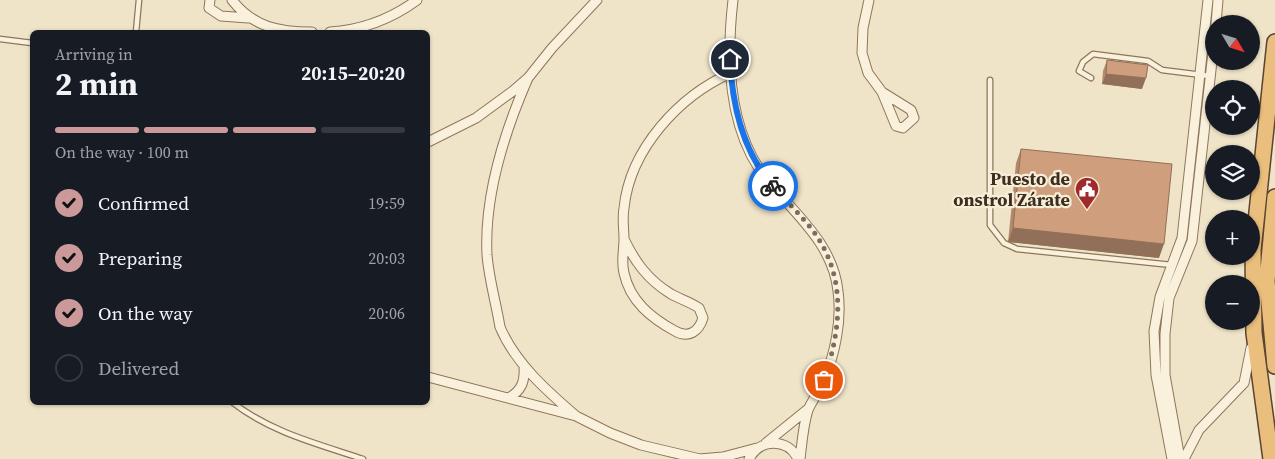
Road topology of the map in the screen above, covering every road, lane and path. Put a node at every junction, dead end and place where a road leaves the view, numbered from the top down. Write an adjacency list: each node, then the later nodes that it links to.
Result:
1 (139, 0): 12 (lane)
2 (210, 0): 11 (street)
3 (232, 0): 11 (street)
4 (417, 0): 14 (street)
5 (597, 0): 21 (street)
6 (733, 0): 19 (street)
7 (869, 0): 24 (street)
8 (1208, 0): 20 (street)
9 (1218, 0): 10 (street)
10 (1217, 15)
11 (248, 18): 13 (street)
12 (136, 30)
13 (289, 30)
14 (350, 30)
15 (0, 40): 17 (lane)
16 (1275, 42): 32 (highway)
17 (30, 43)
18 (1207, 70): 20 (street)
19 (731, 72): 29 (street); 38 (street)
20 (1205, 76): 22 (lane); 30 (street); 31 (street)
21 (528, 78): 25 (street); 26 (street)
22 (1091, 78)
23 (990, 80): 30 (lane)
24 (882, 92)
25 (502, 100): 26 (street); 27 (street)
26 (515, 110): 33 (street)
27 (430, 141)
28 (1275, 197): 34 (highway)
29 (624, 239): 29 (street)
30 (1171, 265): 31 (lane); 45 (street)
31 (1181, 266): 46 (street)
32 (1254, 333): 47 (street); 48 (highway)
33 (524, 366): 36 (street); 39 (street)
34 (1275, 366)
35 (430, 378): 36 (street)
36 (508, 398): 39 (street)
37 (236, 405): 41 (lane)
38 (808, 409): 40 (street); 44 (street)
39 (576, 416): 42 (street)
40 (761, 446): 42 (street); 43 (street); 44 (street)
41 (363, 459)
42 (699, 459)
43 (749, 459)
44 (799, 459)
45 (1172, 459)
46 (1180, 459)
47 (1184, 459)
48 (1271, 459)

